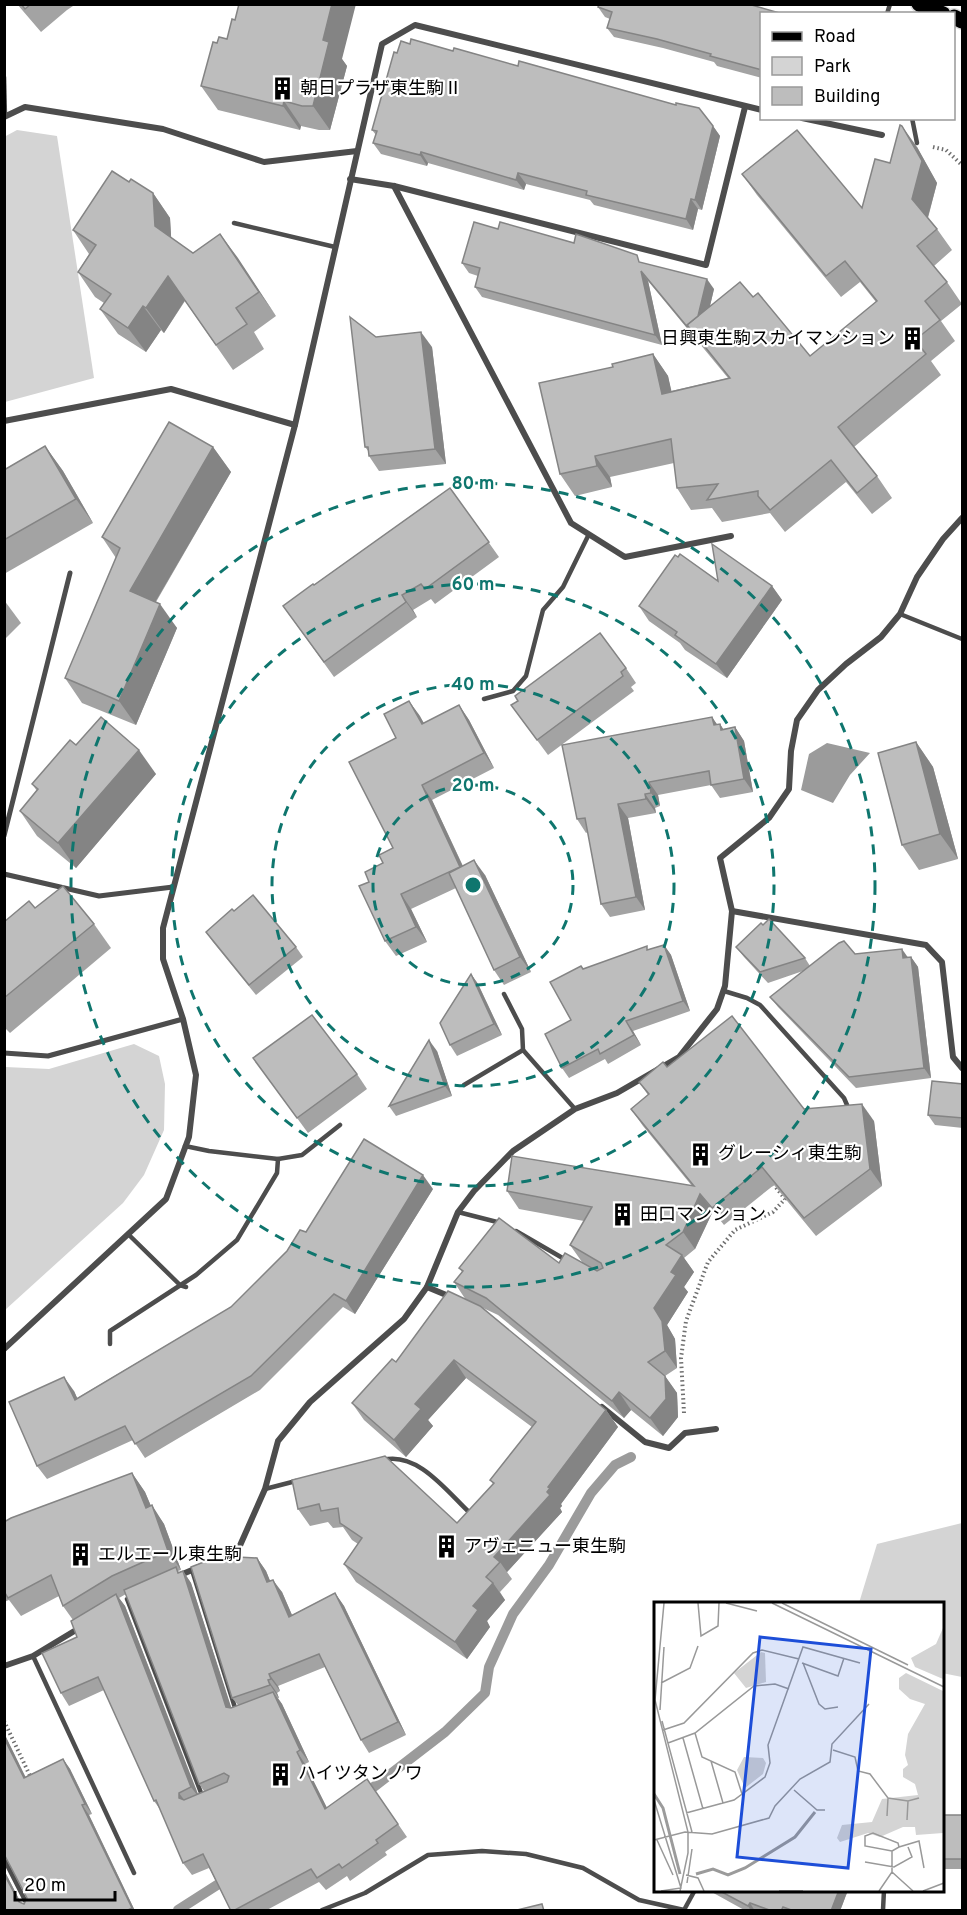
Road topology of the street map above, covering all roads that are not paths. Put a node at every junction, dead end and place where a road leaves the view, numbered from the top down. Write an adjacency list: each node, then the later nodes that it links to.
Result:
1 (919, 4): 2 (main road)
2 (938, 12)
3 (4, 77): 6 (lane)
4 (745, 106): 5 (street); 11 (street); 13 (street)
5 (760, 110)
6 (4, 117): 11 (street)
7 (811, 120): 9 (street)
8 (912, 120): 10 (lane)
9 (882, 135)
10 (917, 143)
11 (357, 151): 12 (street)
12 (350, 179): 13 (street); 15 (street)
13 (394, 186): 19 (street)
14 (234, 224): 15 (lane)
15 (335, 247): 17 (street)
16 (4, 422): 17 (street)
17 (295, 425): 27 (street)
18 (963, 518): 22 (street)
19 (589, 534): 20 (street); 24 (lane)
20 (731, 536)
21 (70, 573): 25 (street)
22 (900, 614): 23 (lane); 28 (street)
23 (963, 639)
24 (484, 699)
25 (4, 836)
26 (4, 874): 27 (street)
27 (173, 887): 31 (street)
28 (732, 911): 29 (street); 34 (street)
29 (724, 991): 36 (lane); 37 (street)
30 (504, 994): 32 (lane)
31 (183, 1019): 33 (street); 39 (street)
32 (523, 1050): 35 (lane); 37 (lane)
33 (4, 1053)
34 (963, 1068)
35 (464, 1085)
36 (847, 1106)
37 (575, 1109): 41 (street)
38 (340, 1125): 40 (lane)
39 (185, 1146): 40 (lane); 42 (street)
40 (278, 1159): 44 (lane)
41 (458, 1212): 43 (lane); 45 (street)
42 (128, 1234): 44 (lane); 48 (street)
43 (569, 1261)
44 (183, 1286): 47 (lane)
45 (427, 1287): 46 (street); 53 (street)
46 (458, 1301)
47 (110, 1344)
48 (4, 1349)
49 (599, 1404): 50 (street)
50 (716, 1429)
51 (382, 1460): 54 (lane)
52 (300, 1480): 53 (lane)
53 (265, 1489): 55 (street)
54 (472, 1516)
55 (192, 1570): 56 (street); 63 (lane)
56 (170, 1580)
57 (138, 1594): 58 (street)
58 (127, 1599): 59 (street); 64 (lane)
59 (118, 1605)
60 (89, 1622): 61 (street)
61 (33, 1656): 62 (street); 66 (lane)
62 (4, 1666)
63 (238, 1716)
64 (198, 1804)
65 (4, 1859): 69 (lane)
66 (134, 1873)
67 (694, 1891): 71 (lane)
68 (884, 1891): 72 (lane)
69 (30, 1911)
70 (322, 1911): 71 (lane)
71 (684, 1911)
72 (883, 1911)

